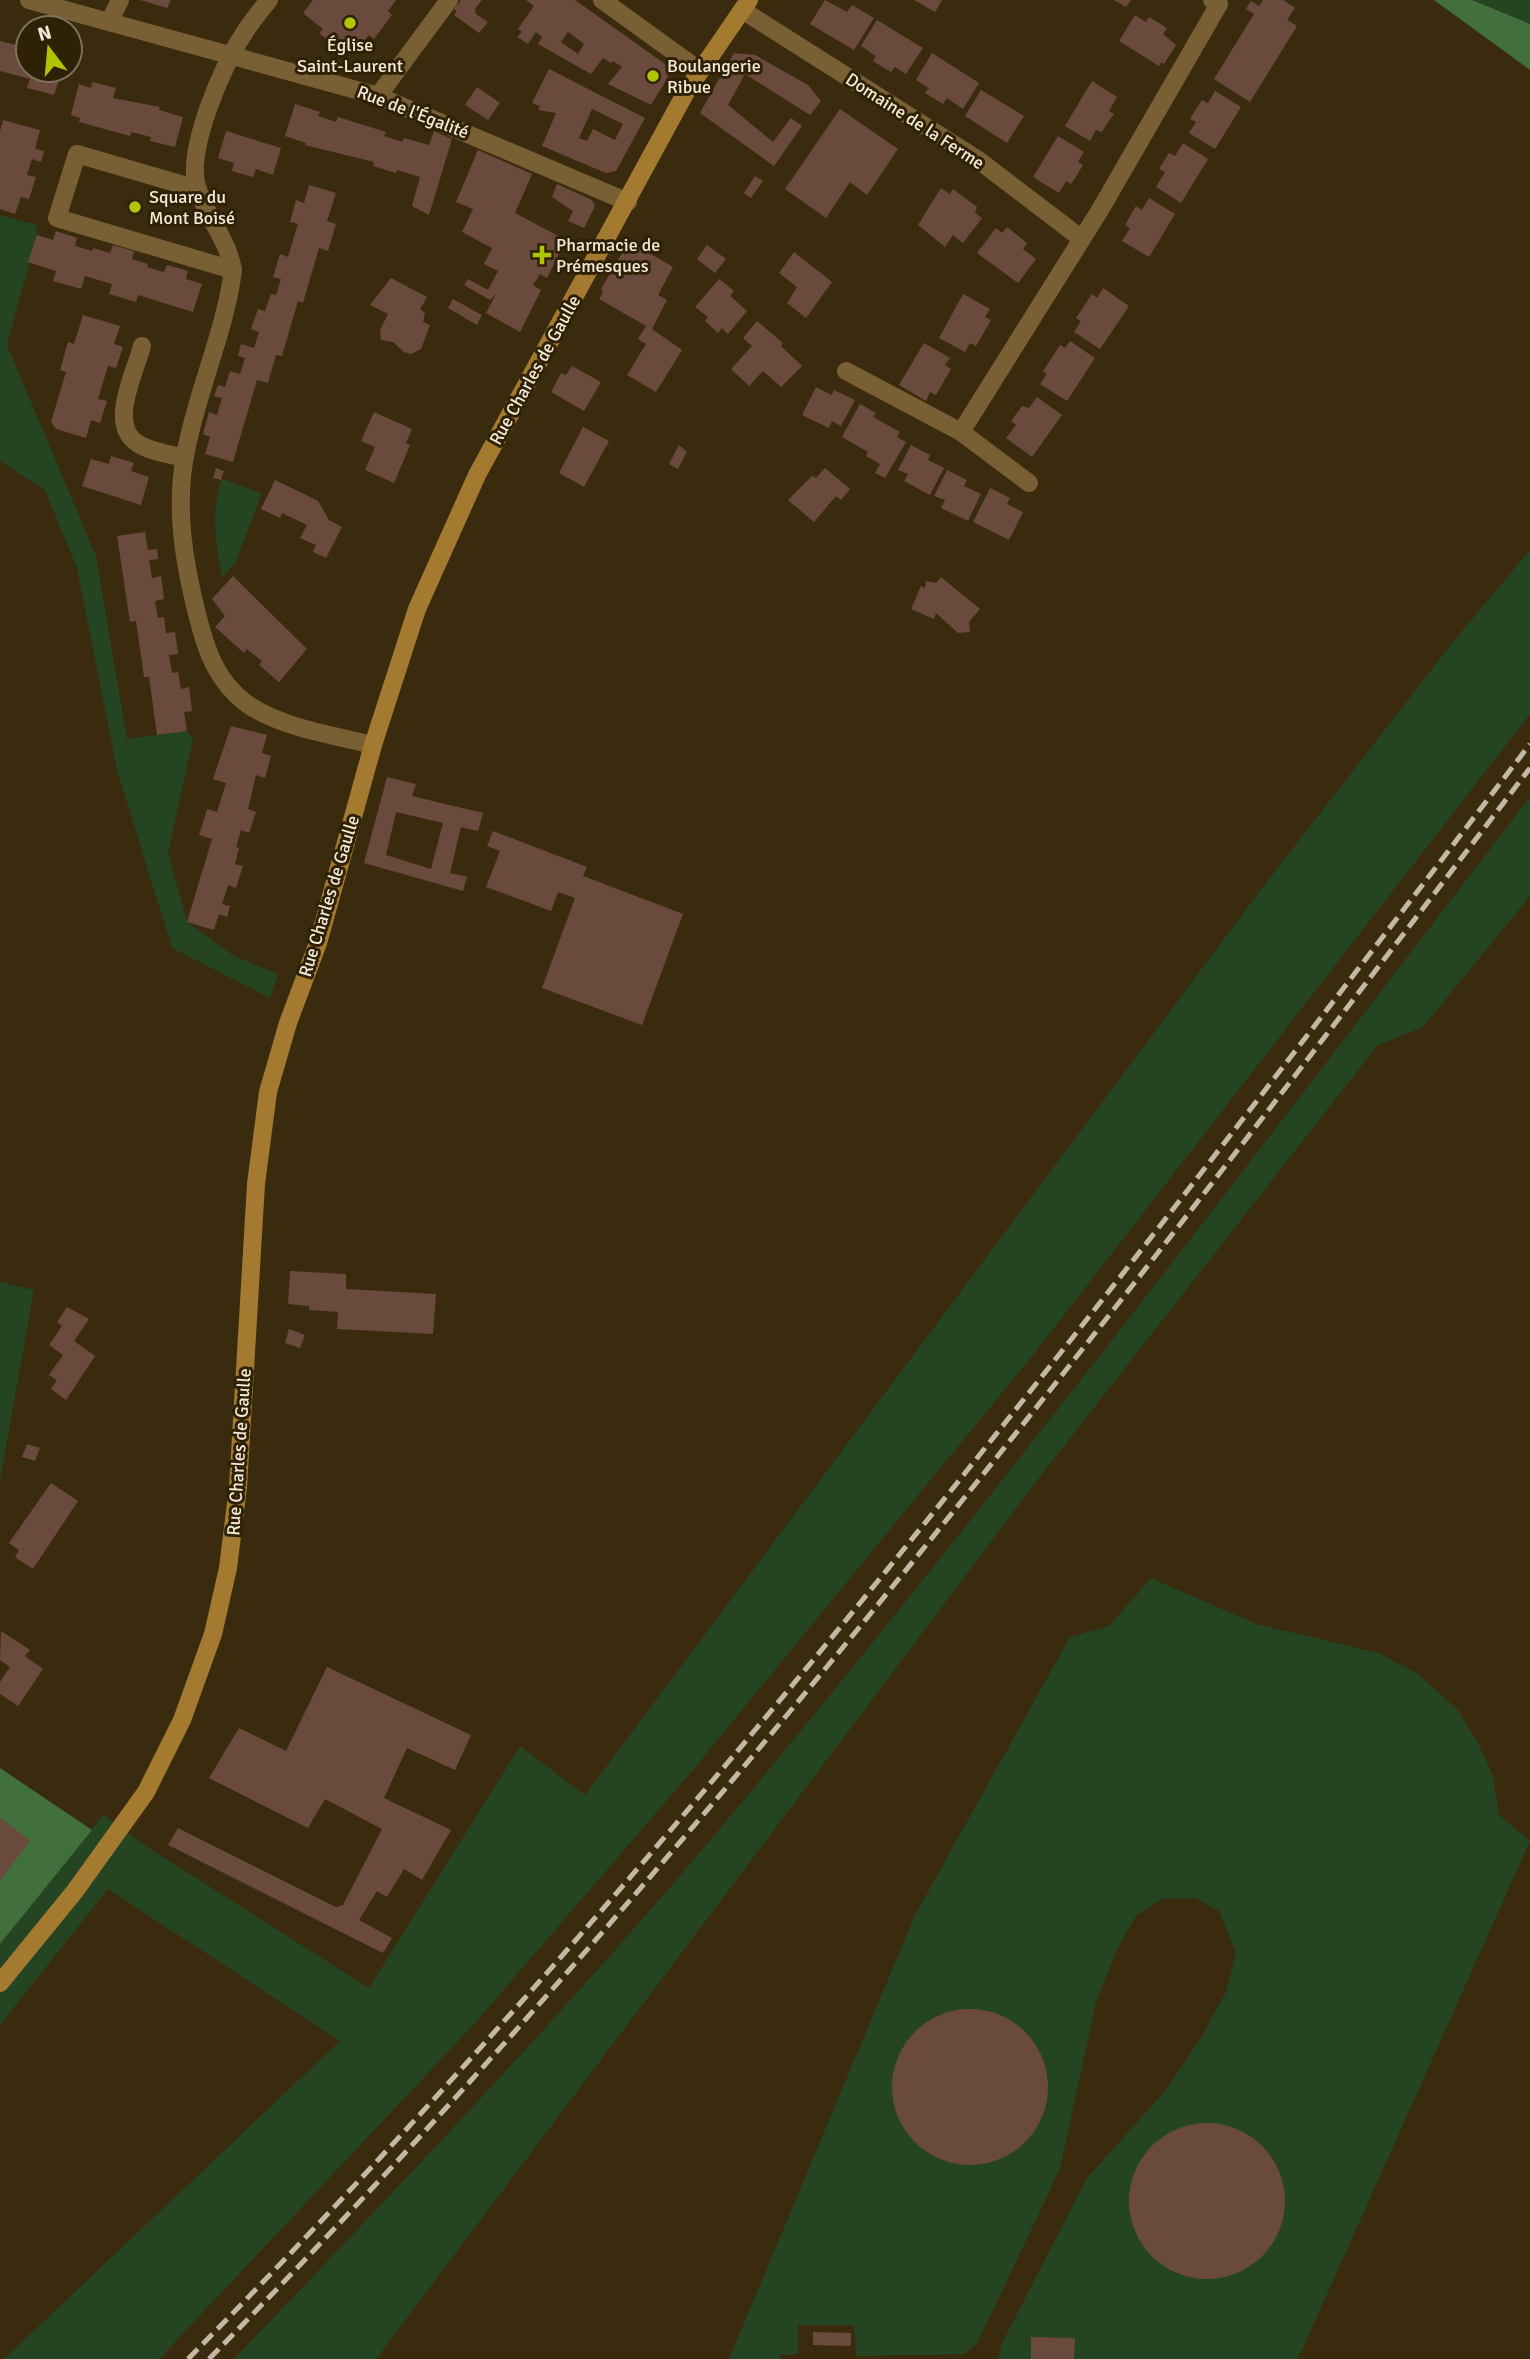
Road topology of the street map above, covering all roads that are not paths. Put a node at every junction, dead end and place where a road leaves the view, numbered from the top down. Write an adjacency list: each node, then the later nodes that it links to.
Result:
1 (29, 0): 8 (street, Rue de l'Égalité)
2 (120, 0): 8 (street)
3 (269, 0): 9 (street)
4 (449, 0): 11 (street)
5 (602, 0): 10 (street)
6 (1212, 0): 14 (street)
7 (746, 5): 10 (street, Rue Charles de Gaulle); 14 (street, Domaine de la Ferme)
8 (110, 21): 9 (street, Rue de l'Égalité)
9 (231, 55): 11 (street, Rue de l'Égalité); 12 (street)
10 (699, 70): 13 (street, Rue Charles de Gaulle)
11 (378, 96): 13 (street, Rue de l'Égalité)
12 (197, 189): 15 (street); 15 (street)
13 (628, 202): 21 (street, Rue Charles de Gaulle)
14 (1082, 239): 18 (street)
15 (233, 270): 19 (street)
16 (142, 346): 19 (street)
17 (846, 371): 18 (street)
18 (961, 432): 20 (street)
19 (185, 458): 21 (street)
20 (1029, 483)
21 (373, 746): 22 (street, Rue Charles de Gaulle)
22 (0, 1983)

